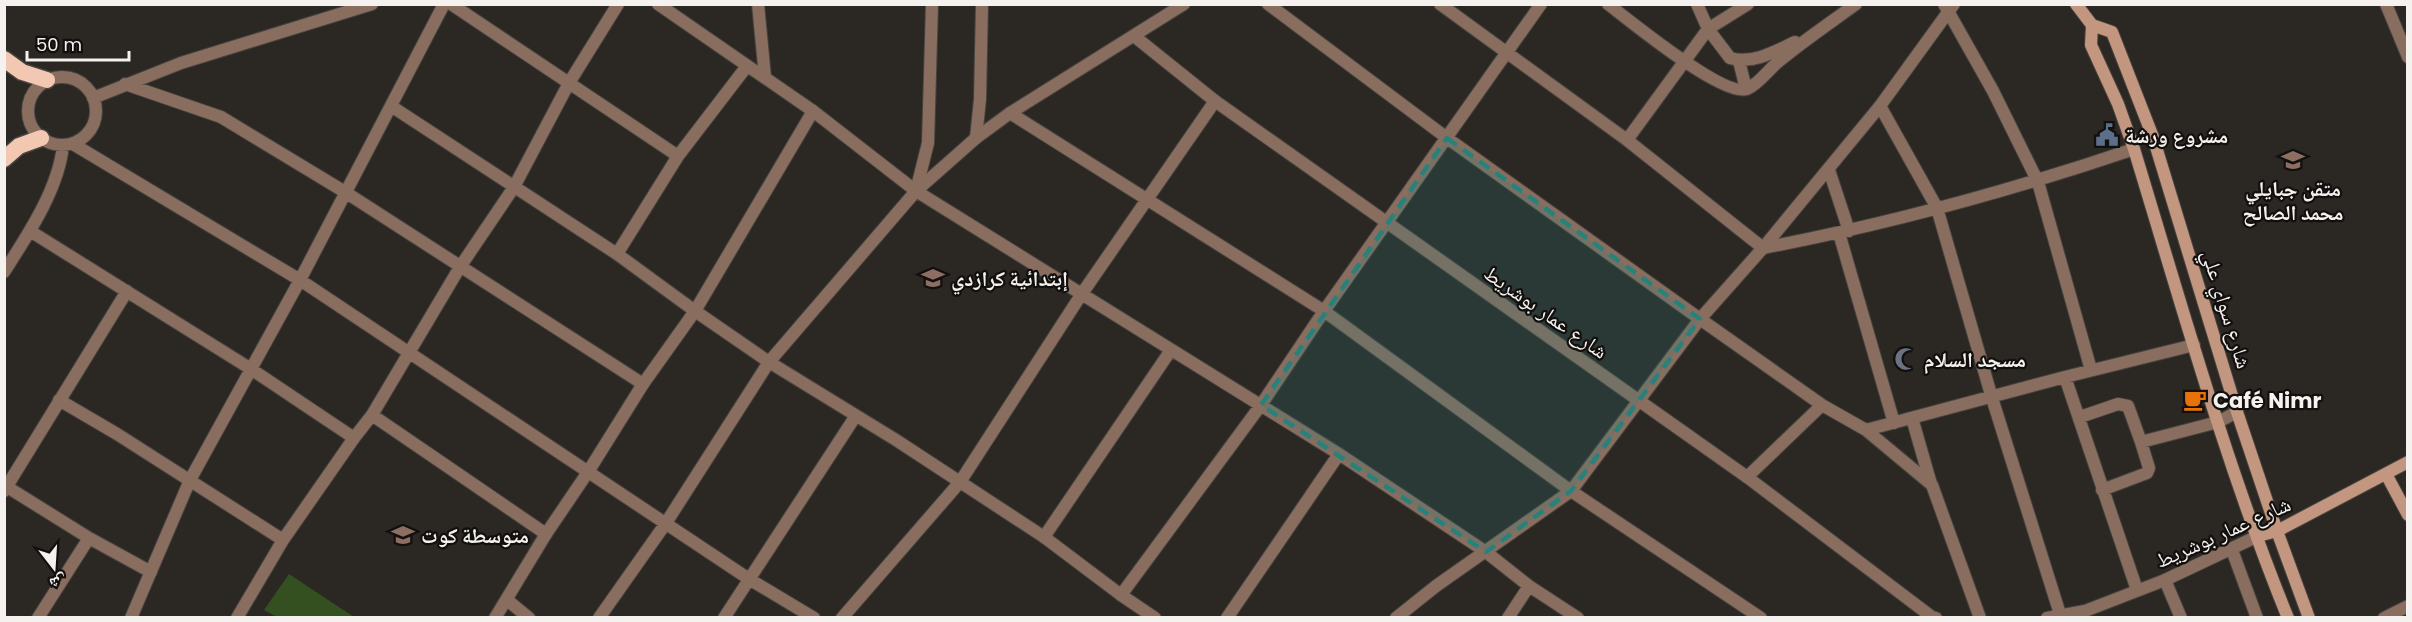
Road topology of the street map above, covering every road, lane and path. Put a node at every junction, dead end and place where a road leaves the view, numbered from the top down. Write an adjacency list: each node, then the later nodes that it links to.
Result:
1 (372, 4): 33 (street)
2 (444, 4): 37 (street)
3 (451, 4): 32 (street)
4 (618, 4): 32 (street)
5 (658, 4): 29 (street)
6 (758, 4): 30 (street)
7 (932, 4): 52 (street)
8 (982, 4): 42 (street)
9 (1184, 4): 23 (street)
10 (1268, 4): 43 (street)
11 (1440, 4): 24 (street)
12 (1541, 4): 24 (street)
13 (1608, 4): 27 (street)
14 (1696, 4): 21 (street)
15 (1748, 4): 21 (street)
16 (1856, 4): 22 (street)
17 (2076, 4): 20 (main road, شارع سواي علي)
18 (2386, 4): 25 (street)
19 (1949, 7): 38 (street); 50 (street)
20 (2092, 25): 46 (main road, شارع سواي علي); 82 (main road, شارع سواي علي)
21 (1708, 29): 27 (street); 28 (street)
22 (1821, 29): 28 (street); 34 (street)
23 (1134, 36): 36 (street, شارع عمار بوشريط); 40 (street)
24 (1508, 53): 43 (street); 44 (street)
25 (2408, 57)
26 (4, 59): 31 (highway)
27 (1683, 61): 34 (street); 44 (street)
28 (1739, 61): 34 (street)
29 (747, 66): 30 (street); 47 (street)
30 (765, 77): 39 (street)
31 (47, 80): 35 (street); 41 (street)
32 (569, 83): 47 (street); 51 (street)
33 (125, 84): 35 (street); 53 (street)
34 (1746, 89)
35 (93, 98): 45 (street)
36 (1215, 101): 54 (street); 56 (street, شارع عمار بوشريط)
37 (391, 106): 51 (street); 53 (street)
38 (1880, 106): 49 (street); 55 (street)
39 (813, 111): 52 (street); 66 (street)
40 (1010, 113): 42 (street); 54 (street)
41 (41, 138): 45 (street); 48 (highway)
42 (976, 138): 52 (street)
43 (1447, 138): 56 (street); 68 (street)
44 (1627, 140): 59 (street)
45 (68, 145): 57 (street); 63 (street)
46 (2134, 149): 50 (street); 69 (main road, شارع سواي علي)
47 (678, 156): 60 (street)
48 (4, 159)
49 (1829, 170): 58 (street); 59 (street)
50 (2038, 182): 55 (street); 74 (street)
51 (514, 187): 60 (street); 61 (street)
52 (915, 191): 65 (street); 72 (street)
53 (345, 192): 61 (street); 63 (street)
54 (1146, 200): 65 (street); 67 (street)
55 (1937, 208): 58 (street); 77 (street)
56 (1386, 223): 67 (street); 79 (street, شارع عمار بوشريط)
57 (30, 231): 62 (street); 64 (street)
58 (1844, 232): 59 (street); 88 (street)
59 (1764, 248): 68 (street)
60 (617, 254): 66 (street)
61 (460, 267): 71 (street); 76 (street)
62 (4, 272)
63 (300, 280): 71 (street); 73 (street)
64 (127, 291): 73 (street); 78 (street)
65 (1081, 295): 70 (street); 98 (street)
66 (695, 310): 72 (street); 76 (street)
67 (1324, 311): 80 (street); 102 (street)
68 (1700, 319): 79 (street); 81 (street)
69 (2194, 345): 74 (street); 87 (main road, شارع سواي علي)
70 (1171, 350): 80 (street); 108 (street)
71 (409, 352): 83 (street); 94 (street)
72 (769, 362): 84 (street); 104 (street)
73 (251, 369): 90 (street); 97 (street)
74 (2091, 370): 75 (street)
75 (2065, 377): 77 (street); 85 (street)
76 (643, 384): 94 (street)
77 (1992, 398): 86 (street); 121 (street)
78 (59, 400): 97 (street); 100 (street)
79 (1637, 401): 96 (street, شارع عمار بوشريط); 102 (street)
80 (1261, 405): 92 (street); 118 (street)
81 (1822, 405): 89 (street); 96 (street)
82 (2237, 412): 87 (street); 105 (main road, شارع سواي علي)
83 (372, 415): 90 (street); 106 (street)
84 (855, 417): 98 (street); 114 (street)
85 (2080, 417): 91 (street); 101 (street)
86 (1912, 418): 88 (street); 99 (street)
87 (2218, 422): 91 (street); 107 (main road, شارع سواي علي)
88 (1894, 423): 89 (street)
89 (1866, 430): 99 (street)
90 (354, 438): 110 (street)
91 (2141, 442): 101 (street)
92 (1339, 454): 112 (street); 132 (street)
93 (2408, 462): 95 (main road, شارع عمار بوشريط)
94 (588, 472): 104 (street); 106 (street)
95 (2386, 474): 103 (main road); 105 (main road, شارع عمار بوشريط)
96 (1747, 477): 137 (street, شارع عمار بوشريط)
97 (190, 480): 110 (street); 113 (street)
98 (960, 482): 108 (street); 130 (street)
99 (1932, 485): 138 (street)
100 (5, 488): 109 (street)
101 (2103, 490): 117 (street)
102 (1571, 491): 112 (street); 136 (street)
103 (2408, 515)
104 (666, 523): 114 (street); 127 (street)
105 (2277, 531): 107 (main road, شارع عمار بوشريط); 143 (main road, شارع سواي علي)
106 (546, 534): 119 (street)
107 (2258, 536): 111 (street, شارع عمار بوشريط); 142 (main road, شارع سواي علي)
108 (1044, 537): 118 (street)
109 (89, 538): 113 (street); 122 (street)
110 (283, 540): 124 (street)
111 (2232, 550): 115 (street, شارع عمار بوشريط); 141 (street)
112 (1486, 552): 116 (street); 133 (street)
113 (151, 572): 123 (street)
114 (749, 579): 128 (street); 129 (street)
115 (2164, 580): 117 (street, شارع عمار بوشريط); 140 (street)
116 (1529, 586): 134 (street); 135 (street)
117 (2137, 591): 121 (street, شارع عمار بوشريط)
118 (1121, 595): 131 (street)
119 (507, 600): 125 (street); 126 (street)
120 (2408, 606): 144 (street)
121 (2060, 614): 139 (street, شارع عمار بوشريط)
122 (38, 618)
123 (131, 618)
124 (237, 618)
125 (495, 618)
126 (529, 618)
127 (599, 618)
128 (724, 618)
129 (814, 618)
130 (842, 618)
131 (1155, 618)
132 (1227, 618)
133 (1396, 618)
134 (1508, 618)
135 (1578, 618)
136 (1761, 618)
137 (1936, 618)
138 (1980, 618)
139 (2048, 618)
140 (2181, 618)
141 (2257, 618)
142 (2288, 618)
143 (2309, 618)
144 (2384, 618)

